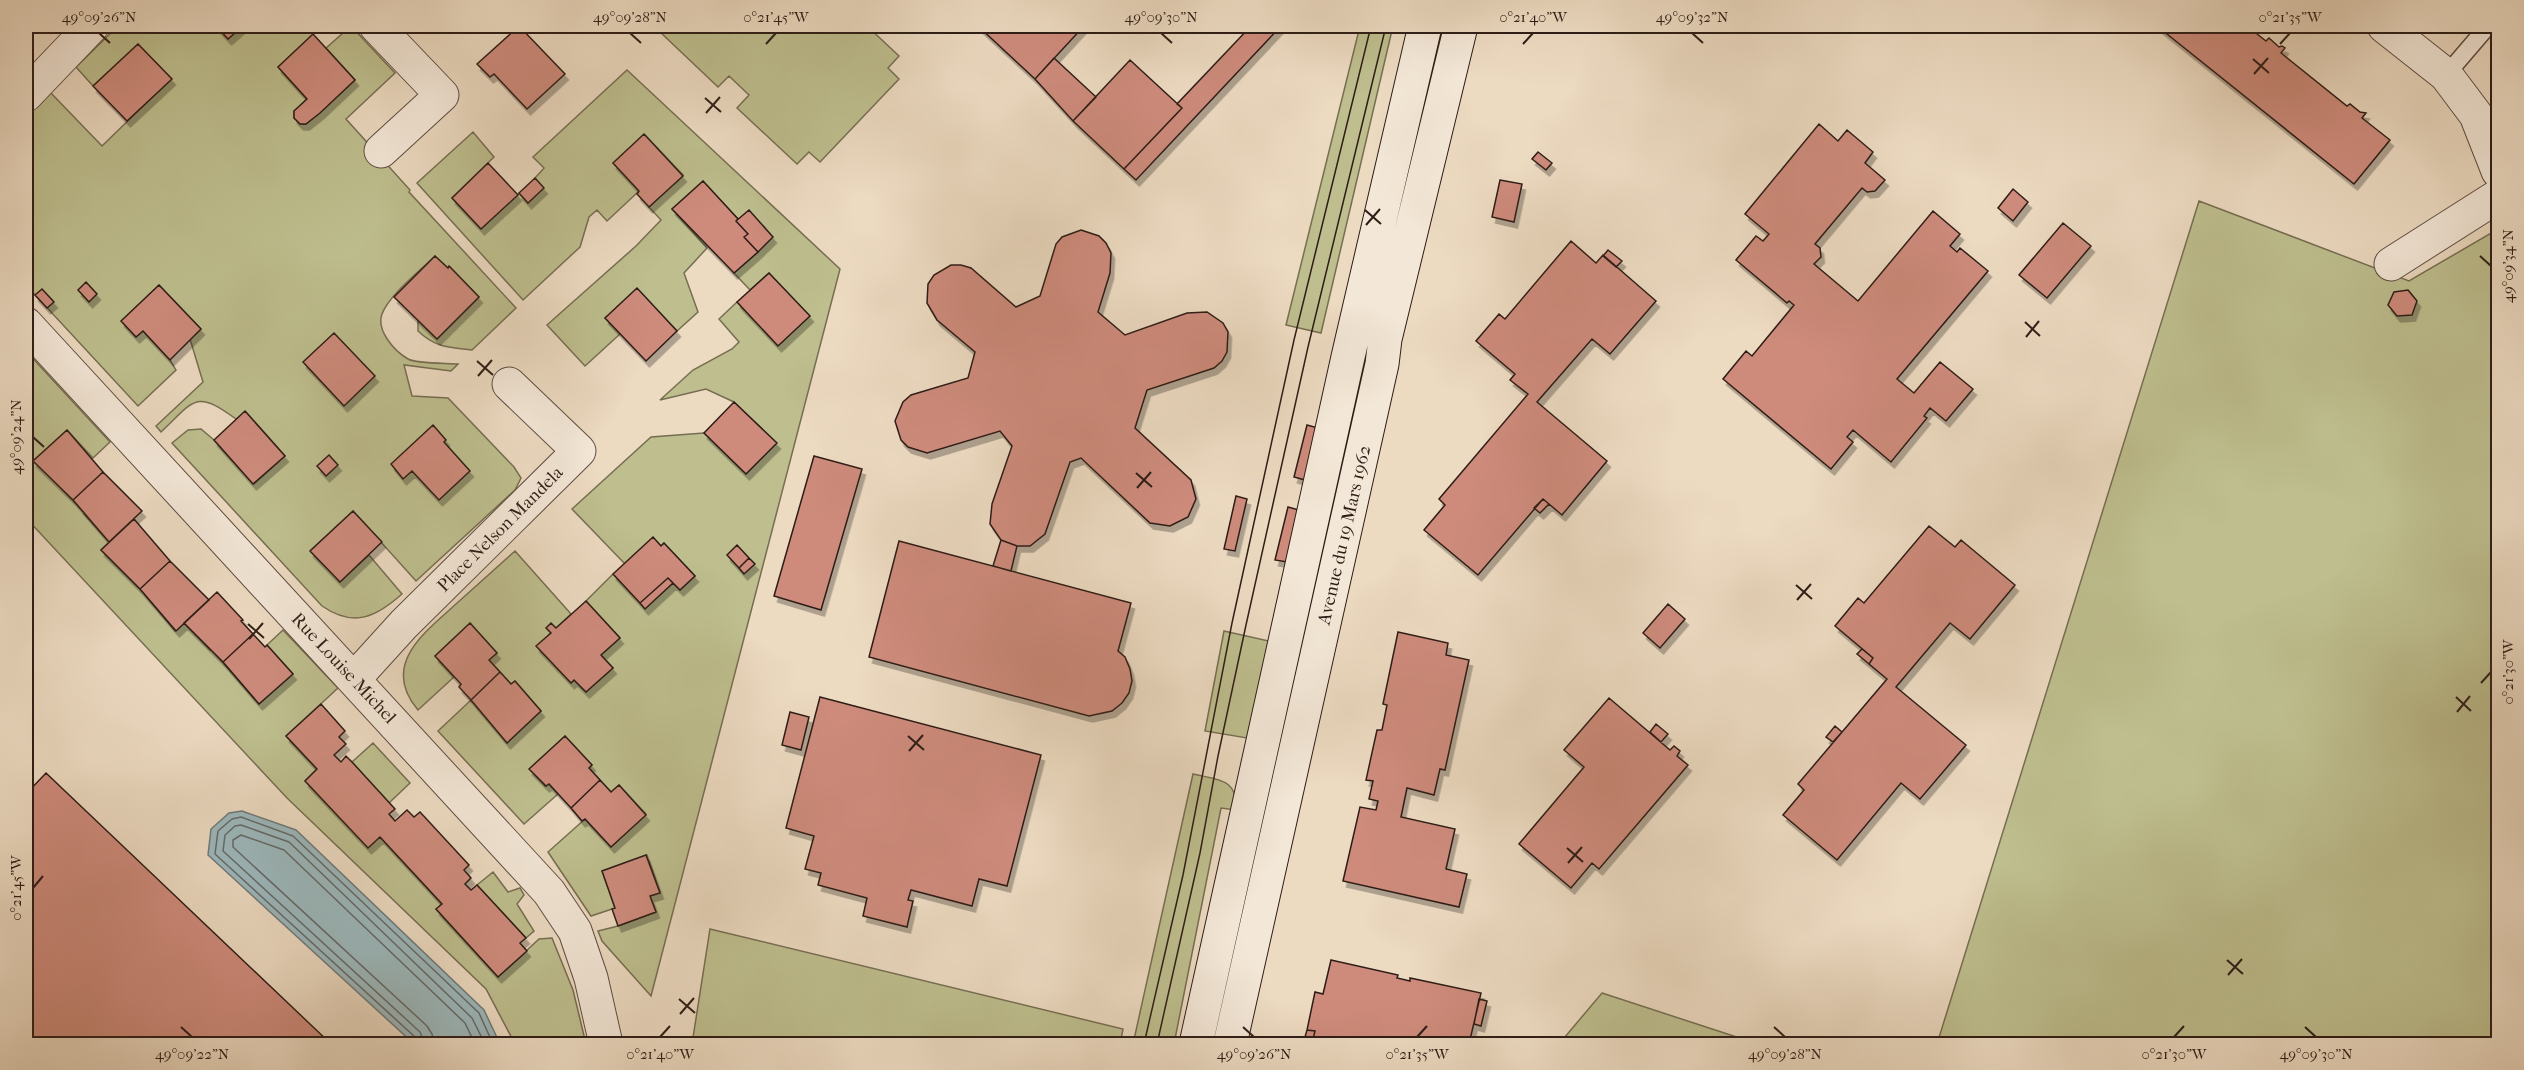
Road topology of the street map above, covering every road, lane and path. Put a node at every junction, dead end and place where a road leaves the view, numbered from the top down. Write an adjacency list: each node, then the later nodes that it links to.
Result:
1 (92, 26): 8 (street)
2 (376, 26): 9 (street)
3 (1425, 26): 17 (street, Avenue du 19 Mars 1962)
4 (1461, 26): 18 (street, Avenue du 19 Mars 1962)
5 (2384, 26): 7 (street)
6 (2488, 26): 7 (lane)
7 (2446, 75): 10 (street)
8 (26, 95)
9 (381, 151)
10 (2499, 171)
11 (2499, 196): 12 (street)
12 (2391, 264)
13 (26, 324): 15 (street, Rue Louise Michel)
14 (509, 384): 15 (street, Place Nelson Mandela)
15 (354, 678): 16 (street, Rue Louise Michel)
16 (606, 1044)
17 (1196, 1044)
18 (1230, 1044)

